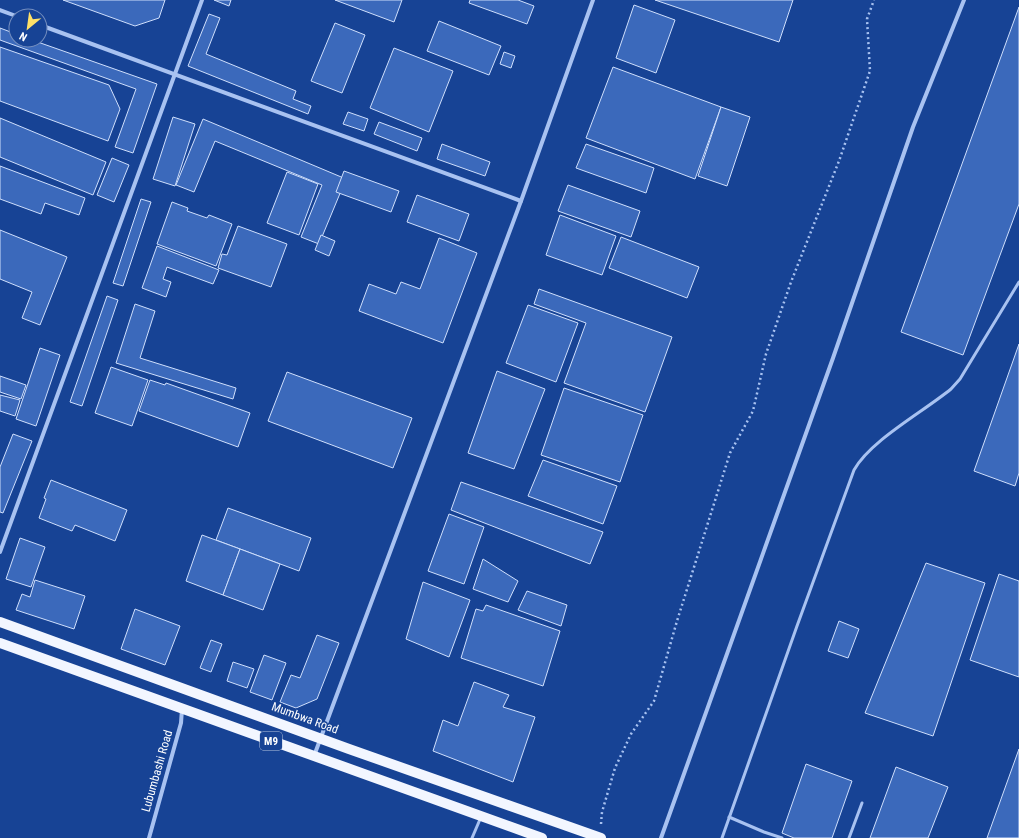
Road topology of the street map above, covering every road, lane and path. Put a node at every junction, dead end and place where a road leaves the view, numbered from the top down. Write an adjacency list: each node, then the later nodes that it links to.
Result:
1 (202, 0): 6 (street)
2 (593, 0): 7 (street)
3 (874, 0): 21 (path)
4 (964, 0): 22 (street)
5 (48, 28): 6 (street)
6 (174, 75): 7 (street); 9 (street)
7 (521, 201): 13 (street)
8 (1019, 282): 17 (lane)
9 (0, 552)
10 (0, 622): 13 (main road, Mumbwa Road / M9)
11 (0, 643): 12 (main road, M9)
12 (182, 709): 14 (main road, M9); 18 (street, Lubumbashi Road)
13 (322, 738): 14 (street); 21 (main road, Mumbwa Road / M9)
14 (314, 756): 16 (main road, M9)
15 (862, 803): 25 (lane)
16 (481, 815): 19 (lane); 20 (main road, M9)
17 (729, 817): 23 (lane); 24 (lane)
18 (149, 838)
19 (472, 838)
20 (542, 838)
21 (600, 838)
22 (661, 838)
23 (722, 838)
24 (782, 838)
25 (848, 838)

